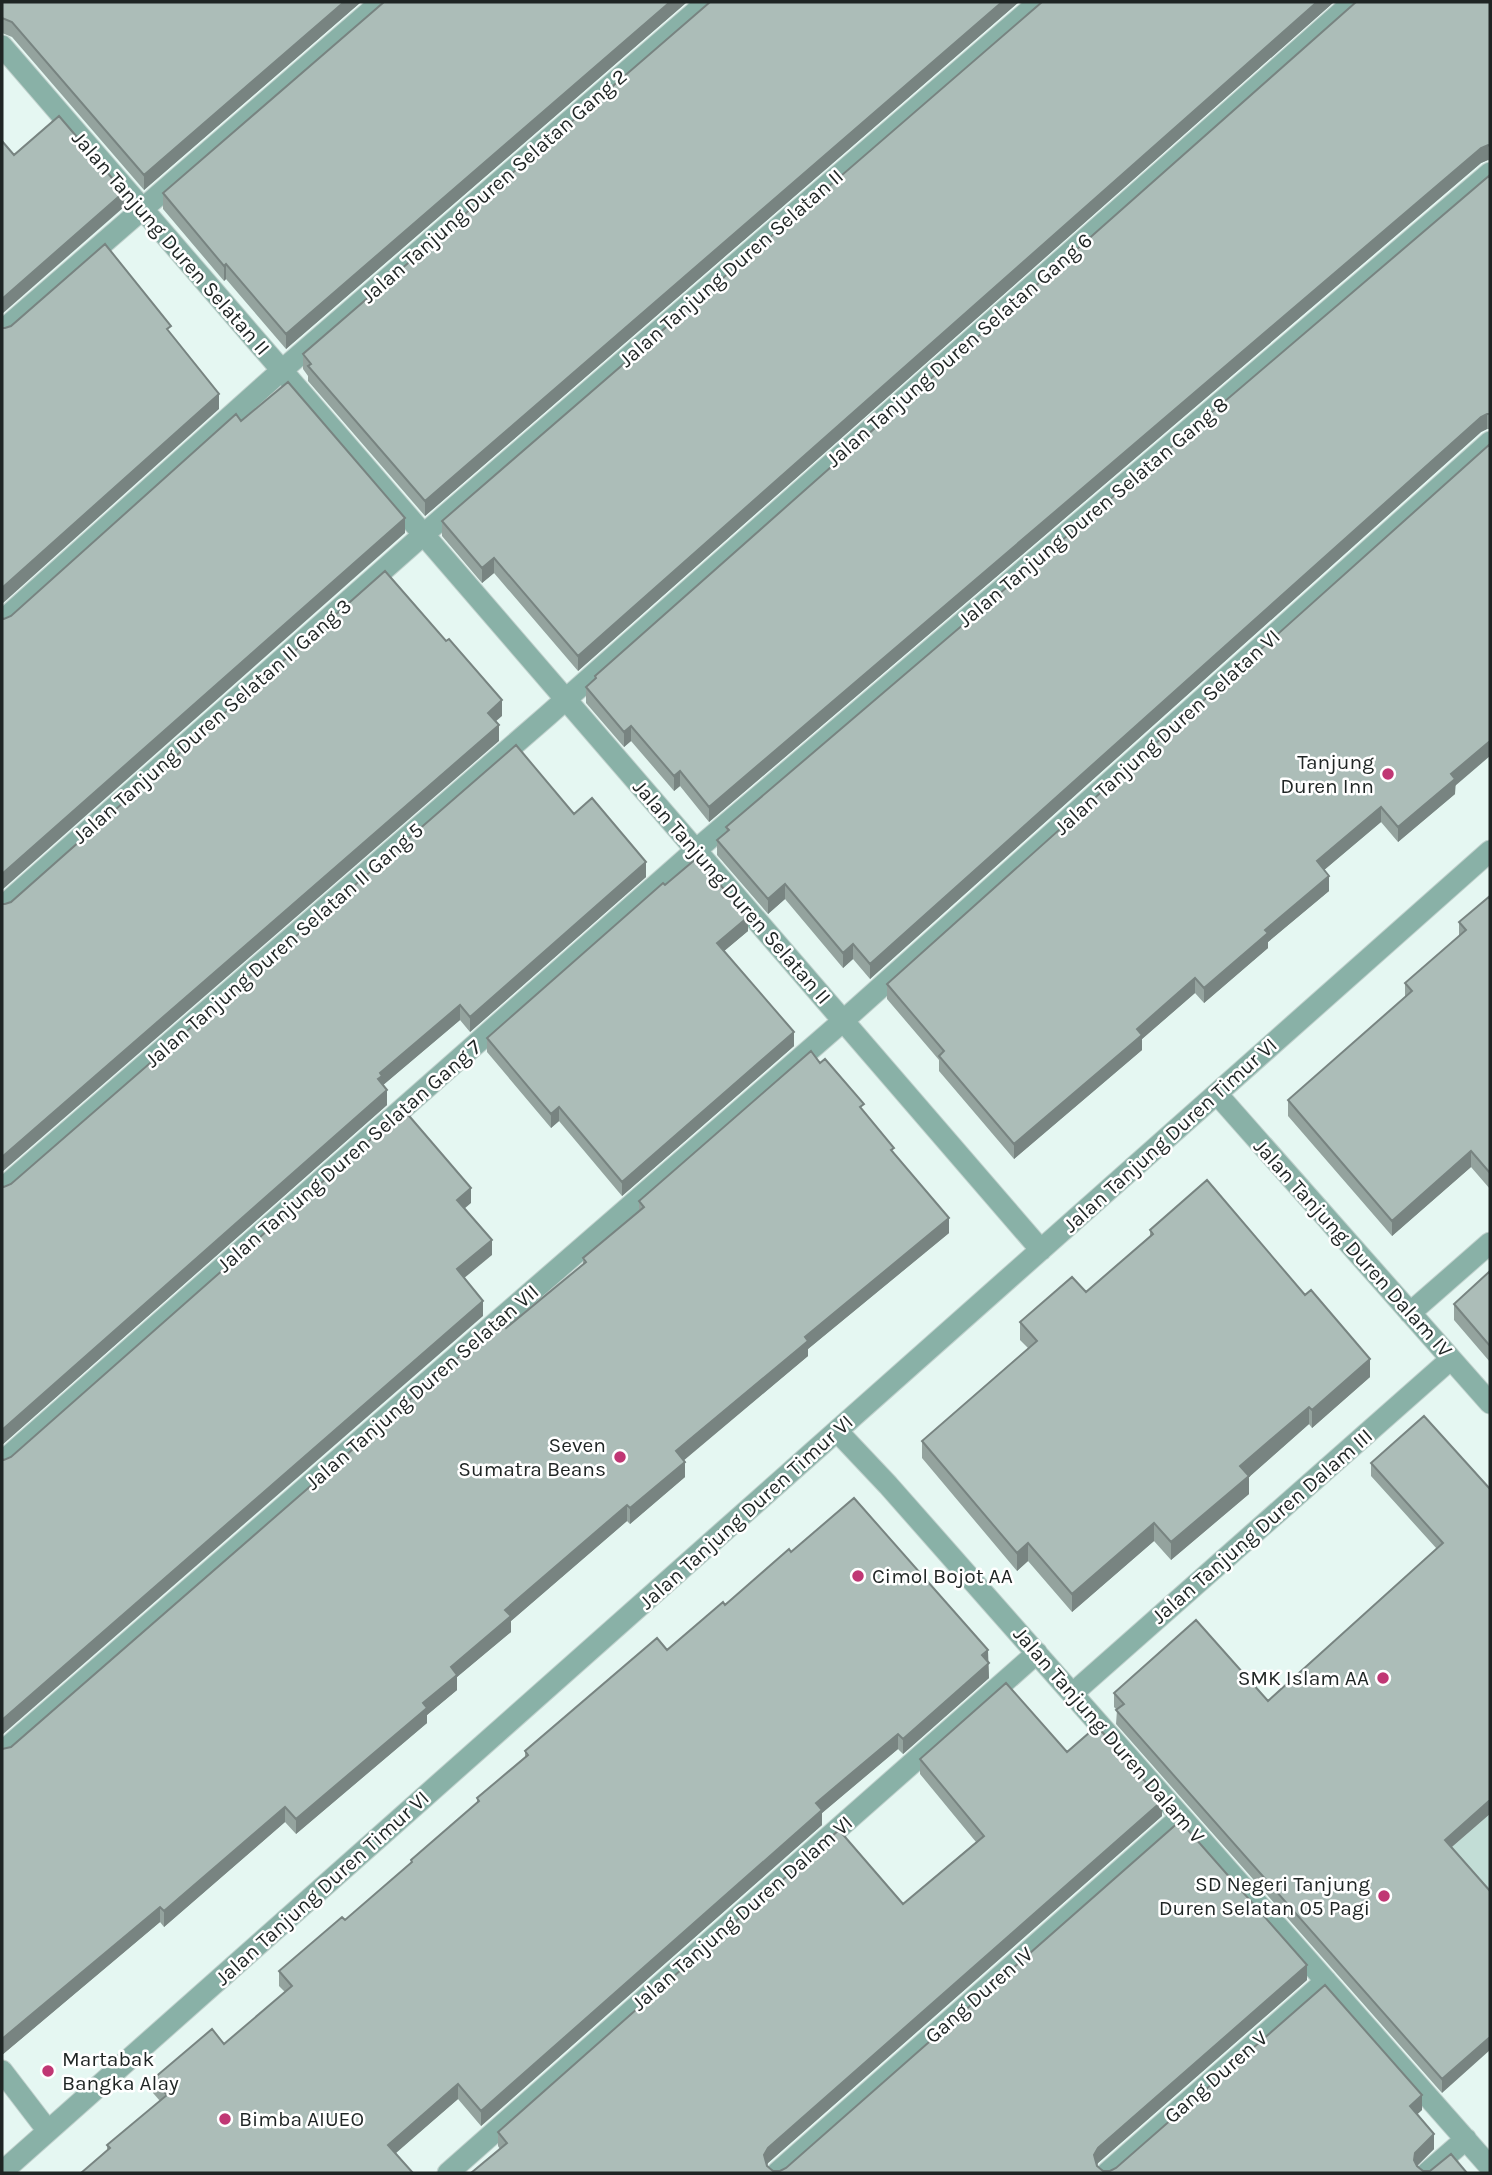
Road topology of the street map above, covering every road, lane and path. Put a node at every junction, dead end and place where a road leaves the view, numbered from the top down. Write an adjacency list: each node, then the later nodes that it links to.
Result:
1 (382, 2): 7 (street)
2 (707, 2): 9 (street, Jalan Tanjung Duren Selatan Gang 2)
3 (1039, 2): 11 (street, Jalan Tanjung Duren Selatan II)
4 (1353, 2): 13 (street, Jalan Tanjung Duren Selatan Gang 6)
5 (2, 46): 7 (street, Jalan Tanjung Duren Selatan II)
6 (1490, 173): 14 (street, Jalan Tanjung Duren Selatan Gang 8)
7 (141, 209): 8 (street); 9 (street, Jalan Tanjung Duren Selatan II)
8 (2, 331)
9 (281, 371): 11 (street, Jalan Tanjung Duren Selatan II); 12 (street, Jalan Tanjung Duren Selatan Gang 2)
10 (1490, 442): 17 (street, Jalan Tanjung Duren Selatan VI)
11 (423, 535): 13 (street, Jalan Tanjung Duren Selatan II); 16 (street, Jalan Tanjung Duren Selatan II Gang 3)
12 (2, 621)
13 (564, 699): 14 (street, Jalan Tanjung Duren Selatan II); 19 (street, Jalan Tanjung Duren Selatan II Gang 5)
14 (696, 850): 17 (street, Jalan Tanjung Duren Selatan II); 26 (street, Jalan Tanjung Duren Selatan Gang 7)
15 (1490, 851): 18 (street, Jalan Tanjung Duren Timur VI)
16 (2, 907)
17 (843, 1021): 21 (street, Jalan Tanjung Duren Selatan II); 29 (street, Jalan Tanjung Duren Selatan VII)
18 (1216, 1094): 21 (street, Jalan Tanjung Duren Timur VI); 22 (street, Jalan Tanjung Duren Dalam IV)
19 (2, 1189)
20 (1490, 1243): 22 (street)
21 (1041, 1250): 25 (street, Jalan Tanjung Duren Timur VI)
22 (1410, 1313): 23 (street, Jalan Tanjung Duren Dalam IV)
23 (1451, 1359): 24 (street, Jalan Tanjung Duren Dalam IV); 28 (street, Jalan Tanjung Duren Dalam III)
24 (1490, 1403)
25 (837, 1431): 27 (street, Jalan Tanjung Duren Dalam V); 33 (street, Jalan Tanjung Duren Timur VI)
26 (2, 1462)
27 (1037, 1653): 28 (street, Jalan Tanjung Duren Dalam V); 37 (street, Jalan Tanjung Duren Dalam VI)
28 (1072, 1694): 30 (street, Jalan Tanjung Duren Dalam V)
29 (2, 1752)
30 (1181, 1817): 31 (street, Jalan Tanjung Duren Dalam V); 38 (street, Gang Duren IV)
31 (1326, 1981): 34 (street, Jalan Tanjung Duren Dalam V); 39 (street, Gang Duren V)
32 (2, 2071): 33 (street)
33 (48, 2131): 36 (street, Jalan Tanjung Duren Timur VI)
34 (1466, 2139): 35 (street, Jalan Tanjung Duren Dalam V); 40 (street)
35 (1490, 2167)
36 (2, 2172)
37 (448, 2173)
38 (776, 2173)
39 (1107, 2173)
40 (1427, 2173)

